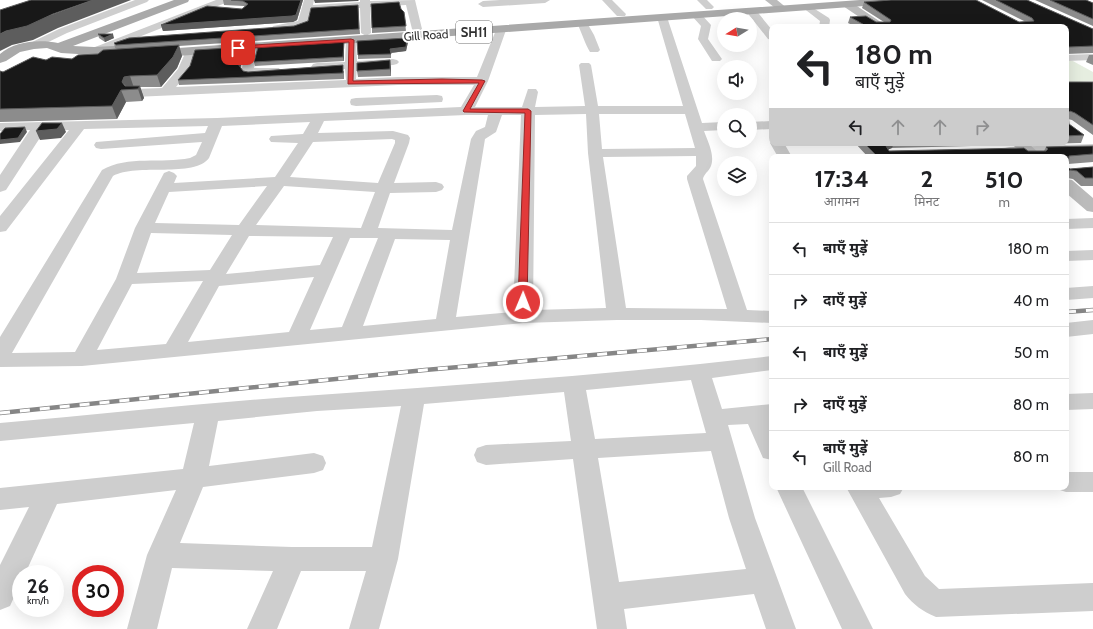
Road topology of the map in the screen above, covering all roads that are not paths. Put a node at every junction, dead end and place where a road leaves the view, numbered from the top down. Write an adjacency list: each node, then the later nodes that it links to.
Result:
1 (144, 0): 34 (street)
2 (165, 0): 34 (main road)
3 (184, 0): 18 (main road)
4 (545, 0): 10 (street)
5 (607, 0): 19 (street)
6 (905, 0): 16 (main road, Gill Road / SH11)
7 (410, 1): 9 (street); 28 (street)
8 (771, 1): 11 (street); 15 (main road, Gill Road / SH11)
9 (365, 2): 14 (street); 29 (street)
10 (482, 2): 26 (street)
11 (785, 3): 12 (main road, Gill Road / SH11); 17 (main road, Gill Road / SH11)
12 (802, 3): 16 (main road, Gill Road / SH11); 24 (street)
13 (226, 4): 22 (street)
14 (308, 4): 27 (street)
15 (705, 4): 19 (main road, Gill Road / SH11)
16 (847, 4): 25 (street)
17 (751, 11): 20 (main road, Gill Road / SH11); 30 (street)
18 (145, 14): 22 (street); 39 (main road)
19 (621, 14): 26 (main road, Gill Road / SH11)
20 (696, 15): 21 (main road, Gill Road / SH11); 43 (street)
21 (662, 17): 23 (main road, Gill Road / SH11); 58 (street)
22 (174, 19): 32 (street)
23 (582, 23): 26 (main road, Gill Road / SH11); 36 (street)
24 (824, 24)
25 (877, 24)
26 (497, 27): 28 (main road, Gill Road / SH11); 33 (main road, Gill Road / SH11); 51 (street)
27 (266, 29)
28 (417, 29): 29 (main road, Gill Road / SH11)
29 (366, 33): 37 (main road, Gill Road / SH11)
30 (769, 33)
31 (164, 36): 32 (street)
32 (126, 38): 37 (street)
33 (351, 40): 35 (main road, Gill Road / SH11); 46 (street)
34 (39, 45): 39 (main road); 45 (main road)
35 (253, 47): 38 (main road, Gill Road / SH11); 50 (street)
36 (594, 50)
37 (94, 51): 39 (main road, Gill Road / SH11)
38 (191, 51): 39 (main road, Gill Road / SH11); 53 (street)
39 (57, 53)
40 (1069, 54): 42 (street)
41 (1069, 55): 49 (street)
42 (1090, 57)
43 (716, 59)
44 (393, 62): 46 (street)
45 (7, 63)
46 (352, 65): 48 (street); 52 (street)
47 (585, 65): 61 (street)
48 (305, 68)
49 (1093, 68)
50 (290, 70)
51 (482, 81): 52 (street); 56 (street)
52 (350, 82): 53 (street)
53 (166, 91): 55 (street)
54 (532, 92): 60 (street)
55 (134, 93)
56 (472, 99): 57 (street); 59 (street)
57 (356, 102)
58 (690, 110): 61 (street); 68 (street)
59 (466, 111): 62 (street); 63 (street)
60 (528, 111): 61 (street); 62 (street); 107 (street)
61 (592, 111): 80 (street)
62 (496, 112): 97 (street)
63 (319, 118): 64 (street); 73 (street)
64 (217, 122): 65 (street); 72 (street)
65 (81, 124): 66 (street); 91 (street)
66 (41, 125): 71 (street); 83 (street)
67 (717, 126): 68 (street)
68 (696, 127): 78 (street)
69 (757, 127): 70 (street)
70 (769, 128)
71 (1, 129)
72 (209, 138): 75 (street); 81 (street)
73 (309, 138): 74 (street); 82 (street); 87 (street)
74 (276, 139)
75 (101, 145)
76 (1093, 148): 77 (street)
77 (1027, 150): 79 (street)
78 (704, 152): 80 (street); 106 (street)
79 (998, 152)
80 (595, 153): 105 (street)
81 (175, 164): 86 (street); 115 (street)
82 (281, 181): 86 (street); 87 (street); 93 (street)
83 (0, 187)
84 (436, 187): 87 (street)
85 (1069, 187): 88 (street)
86 (163, 188): 92 (street)
87 (384, 188): 95 (street)
88 (1093, 207)
89 (1093, 223): 90 (street)
90 (1069, 224)
91 (0, 227)
92 (144, 228): 93 (street); 102 (street)
93 (244, 232): 94 (street); 101 (street)
94 (343, 234): 95 (street); 100 (street)
95 (367, 234): 96 (street)
96 (388, 235): 97 (street); 112 (street)
97 (460, 235): 109 (street)
98 (1093, 254): 99 (street)
99 (1069, 256)
100 (327, 270): 101 (street); 113 (street)
101 (214, 278): 102 (street); 114 (street)
102 (125, 279): 116 (street)
103 (1093, 292): 104 (street)
104 (1069, 294)
105 (617, 314): 106 (street); 107 (street)
106 (739, 316): 108 (street)
107 (522, 317): 109 (street)
108 (769, 317)
109 (445, 326): 112 (street)
110 (1093, 327): 111 (street)
111 (1069, 330)
112 (350, 334): 113 (street)
113 (296, 339): 114 (street)
114 (172, 350): 116 (street)
115 (0, 355)
116 (82, 358): 117 (street)
117 (0, 360)
118 (769, 363): 119 (street)
119 (699, 372): 120 (street); 126 (street)
120 (574, 383): 121 (street); 129 (street)
121 (414, 397): 124 (street); 141 (street)
122 (1069, 402): 123 (street)
123 (1093, 402)
124 (208, 412): 127 (street); 132 (street)
125 (764, 414): 126 (street); 128 (street)
126 (717, 429): 129 (street); 142 (street)
127 (0, 432)
128 (769, 437)
129 (583, 449): 130 (street); 144 (street)
130 (486, 455)
131 (314, 463): 132 (street)
132 (194, 478): 137 (street); 139 (street)
133 (1069, 482): 134 (street)
134 (1093, 482)
135 (790, 490): 151 (street)
136 (862, 490): 145 (street)
137 (48, 494): 138 (street); 143 (street)
138 (0, 499)
139 (161, 555): 140 (street); 146 (street)
140 (292, 559): 141 (street); 147 (street)
141 (384, 559): 148 (street)
142 (763, 580): 144 (street); 150 (street)
143 (0, 596)
144 (607, 597): 149 (street)
145 (1093, 597)
146 (142, 629)
147 (262, 629)
148 (364, 629)
149 (612, 629)
150 (781, 629)
151 (858, 629)

